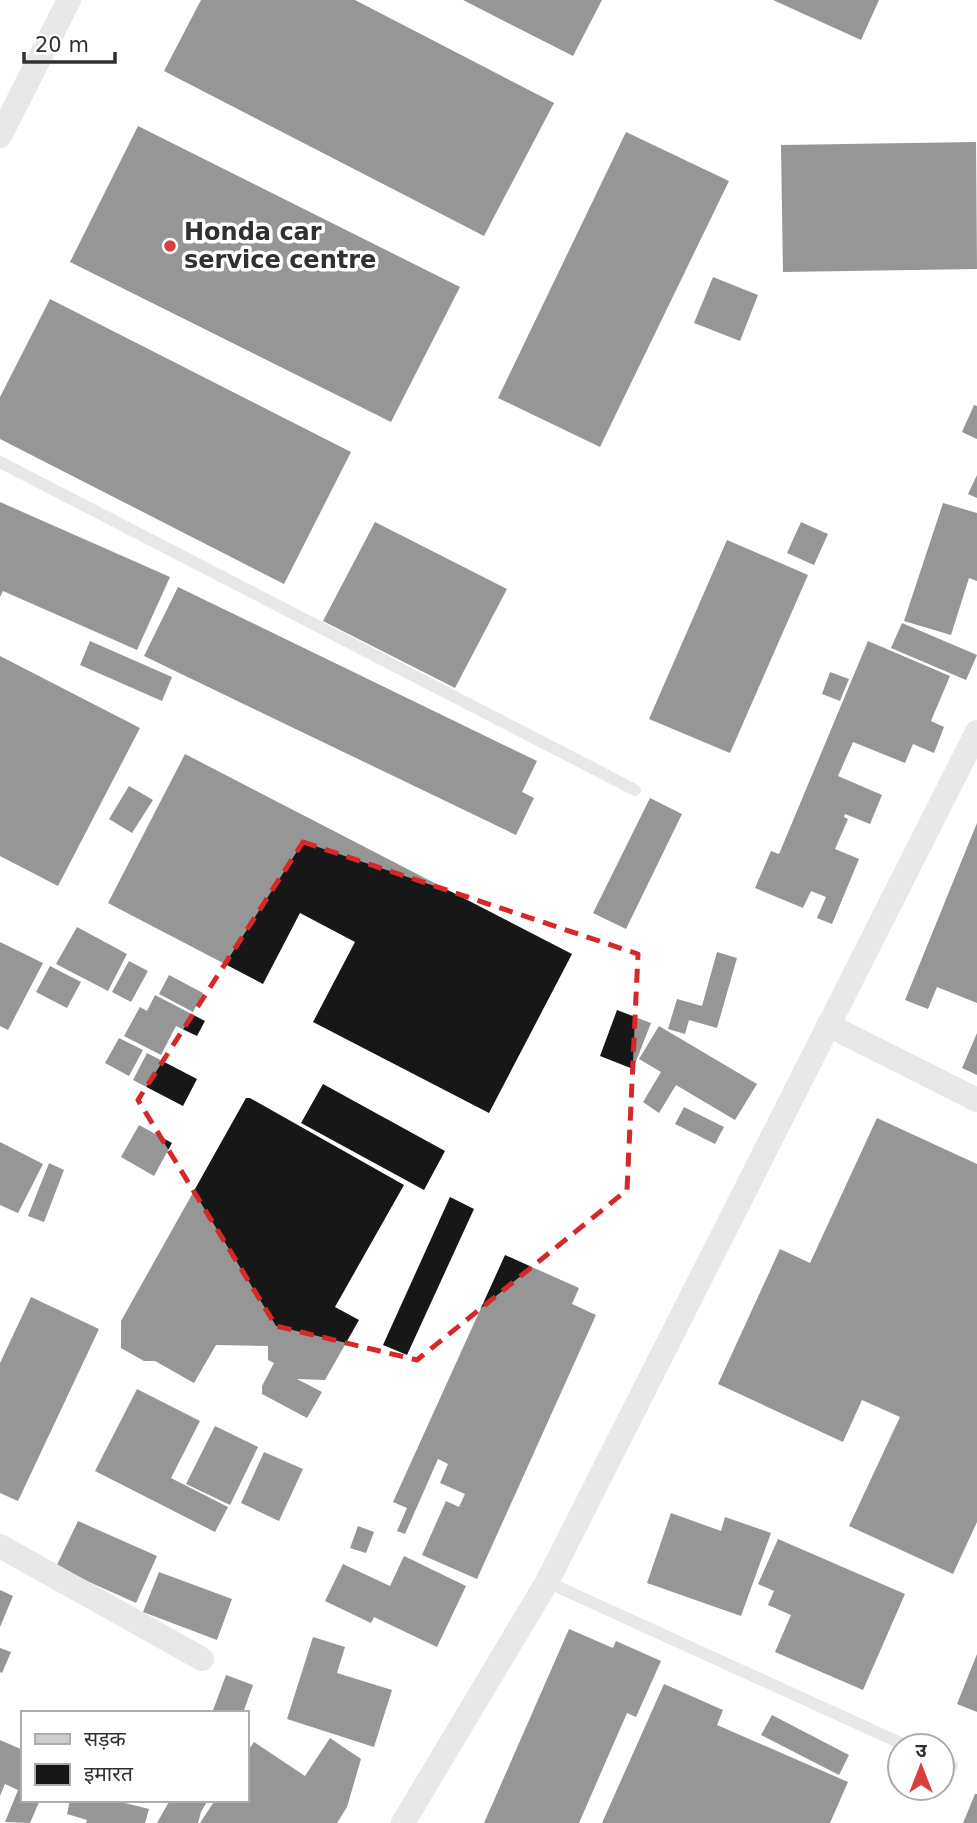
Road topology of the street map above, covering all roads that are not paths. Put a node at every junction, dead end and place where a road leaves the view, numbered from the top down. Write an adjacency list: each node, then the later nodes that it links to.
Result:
1 (69, 0): 2 (street)
2 (0, 136)
3 (0, 462): 5 (lane)
4 (977, 732): 6 (street)
5 (635, 790)
6 (828, 1025): 7 (street); 9 (street)
7 (977, 1100)
8 (0, 1546): 10 (street)
9 (547, 1582): 11 (lane); 12 (street)
10 (202, 1658)
11 (886, 1736)
12 (403, 1823)

